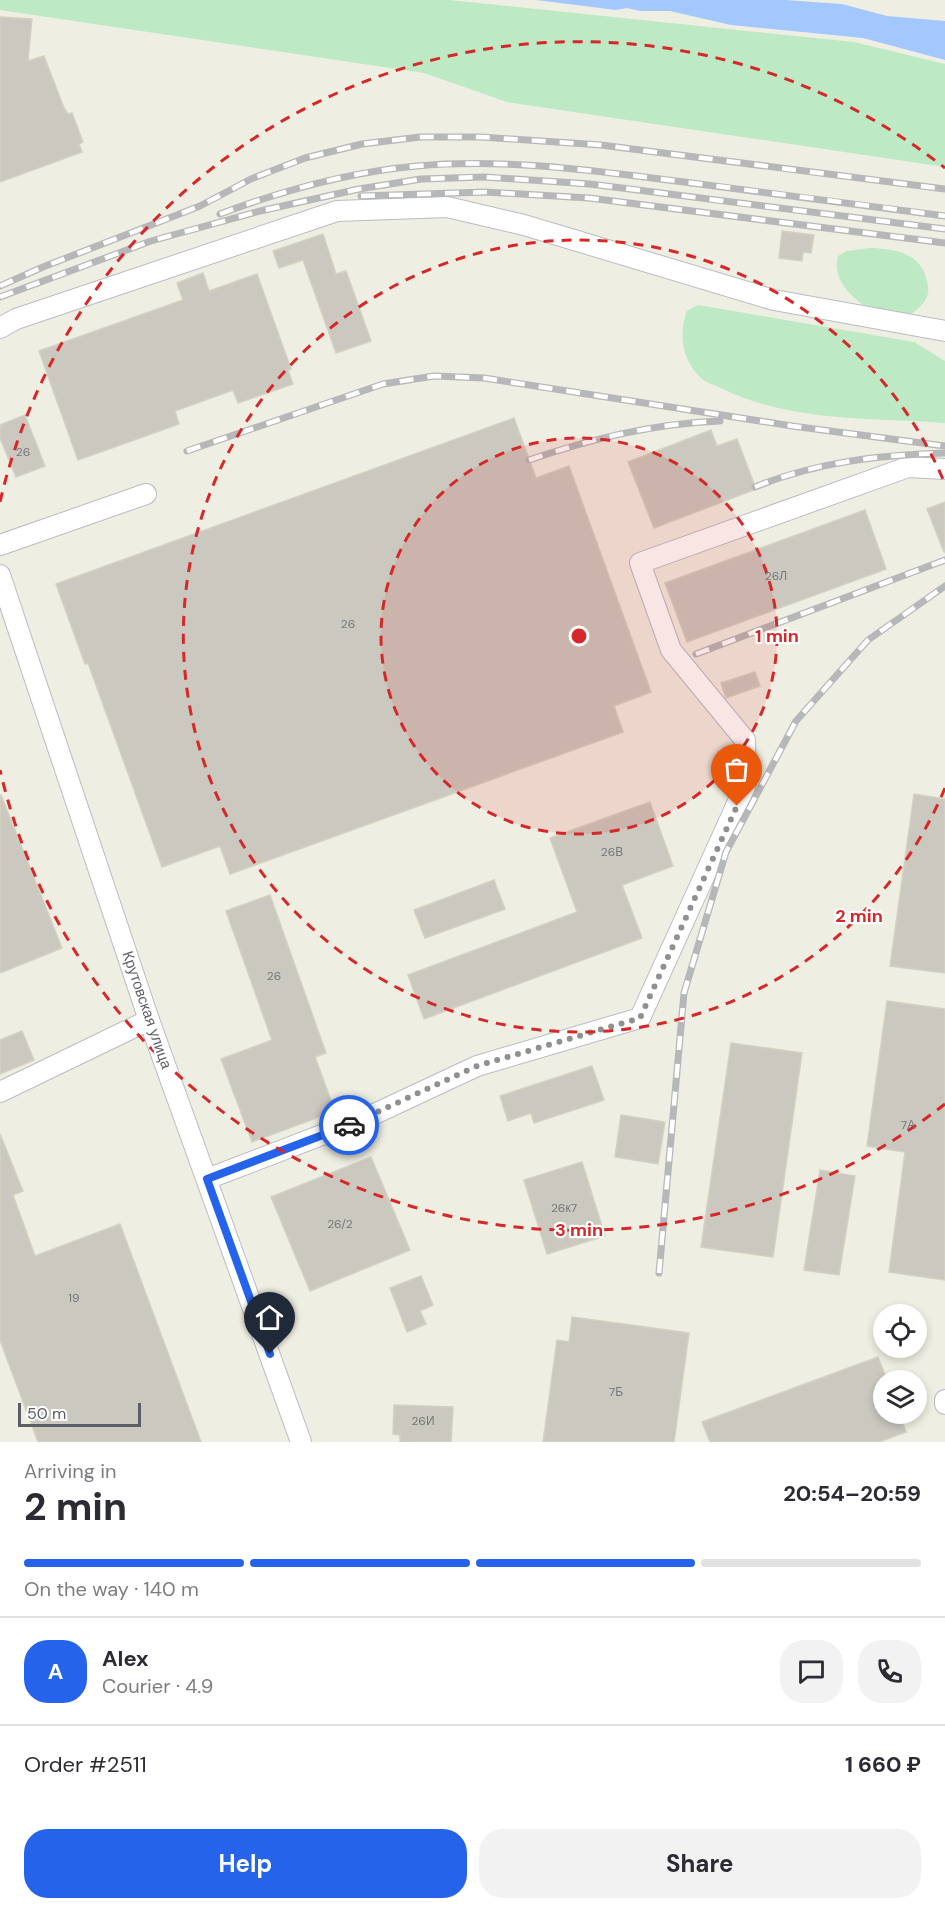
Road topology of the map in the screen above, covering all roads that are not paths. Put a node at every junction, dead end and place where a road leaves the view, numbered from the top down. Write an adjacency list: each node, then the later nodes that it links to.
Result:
1 (0, 328): 2 (street)
2 (945, 331)
3 (945, 469): 9 (street)
4 (146, 494): 5 (street)
5 (0, 545)
6 (0, 575): 7 (street, Крутовская улица)
7 (149, 1020): 8 (street); 9 (street, Крутовская улица)
8 (0, 1092)
9 (207, 1179): 10 (street, Крутовская улица)
10 (301, 1442)

